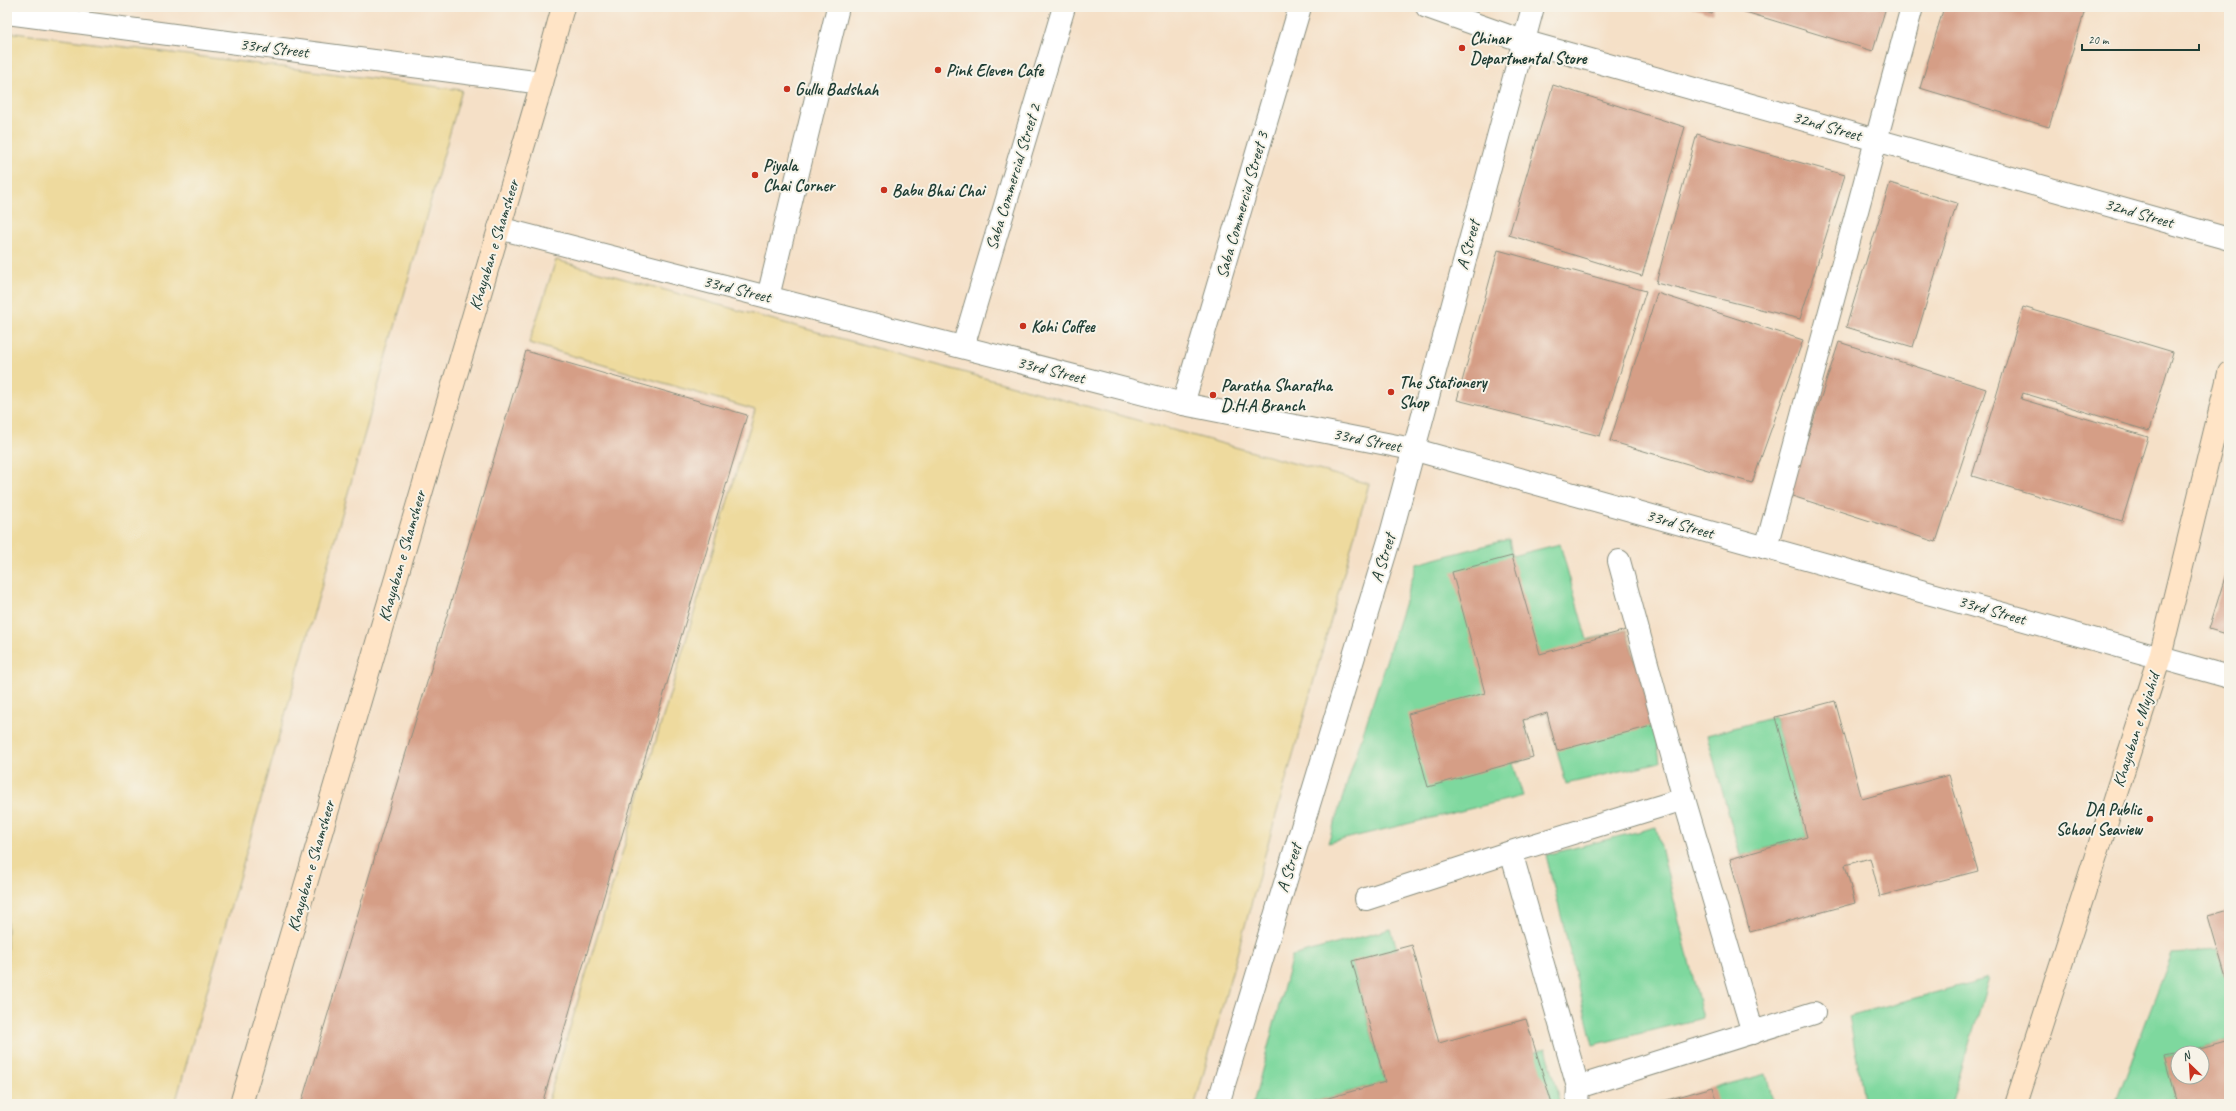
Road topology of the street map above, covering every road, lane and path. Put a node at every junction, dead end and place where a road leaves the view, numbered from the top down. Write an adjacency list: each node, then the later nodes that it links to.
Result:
1 (563, 7): 10 (main road, Khayaban e Shamsheer)
2 (838, 7): 14 (street)
3 (1064, 7): 15 (street, Saba Commercial Street 2)
4 (1300, 7): 17 (street, Saba Commercial Street 3)
5 (1427, 7): 9 (street, 32nd Street)
6 (1533, 7): 9 (street, A Street)
7 (1912, 7): 11 (street)
8 (7, 14): 10 (street, 33rd Street)
9 (1523, 41): 11 (street, 32nd Street); 18 (street, A Street)
10 (542, 83): 12 (main road, Khayaban e Shamsheer)
11 (1876, 139): 13 (street, 32nd Street); 19 (street)
12 (499, 228): 14 (street, 33rd Street); 29 (main road, Khayaban e Shamsheer)
13 (2229, 239)
14 (768, 297): 15 (street, 33rd Street)
15 (963, 347): 17 (street, 33rd Street)
16 (2229, 373): 21 (main road, Khayaban e Mujahid)
17 (1183, 404): 18 (street, 33rd Street)
18 (1412, 449): 19 (street, 33rd Street); 30 (street, A Street)
19 (1766, 548): 21 (street, 33rd Street)
20 (1619, 561): 23 (street)
21 (2160, 657): 22 (street, 33rd Street); 31 (main road, Khayaban e Mujahid)
22 (2229, 677)
23 (1684, 799): 24 (street); 27 (street)
24 (1511, 852): 25 (street); 28 (street)
25 (1366, 899)
26 (1814, 1013): 27 (street)
27 (1753, 1033): 28 (street)
28 (1578, 1095)
29 (241, 1104)
30 (1218, 1104)
31 (2016, 1104)

